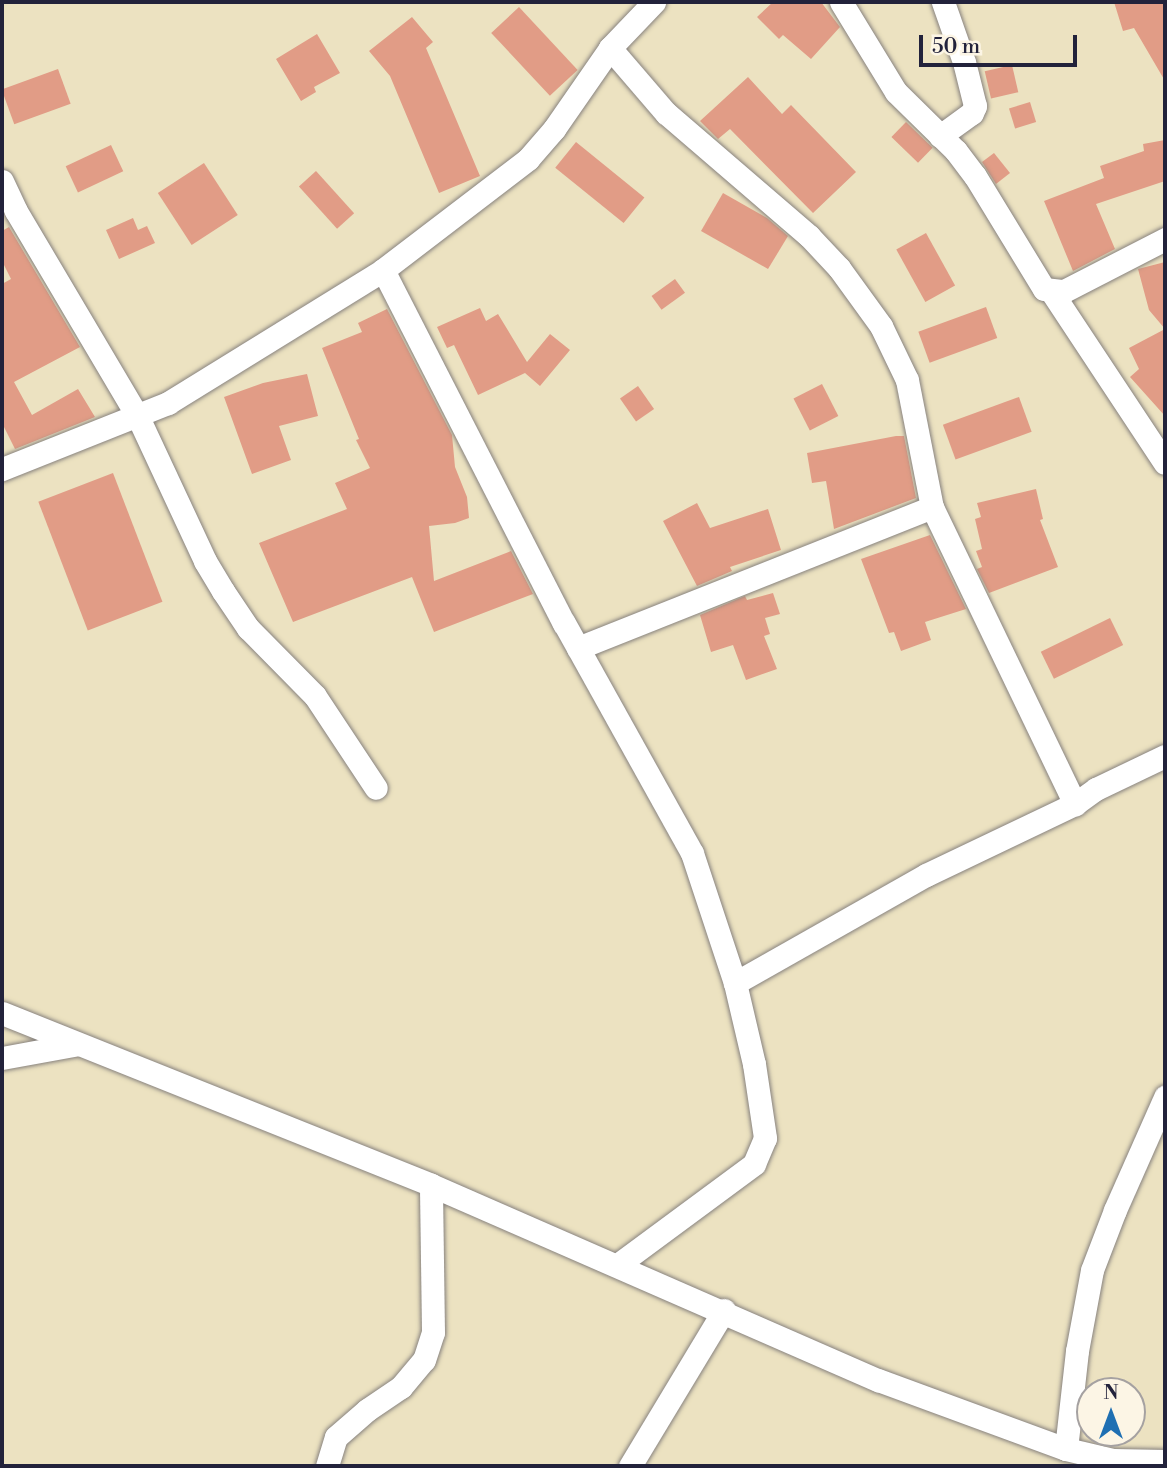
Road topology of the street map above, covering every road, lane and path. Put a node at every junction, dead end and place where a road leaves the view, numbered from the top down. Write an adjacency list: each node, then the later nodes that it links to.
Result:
1 (654, 2): 4 (street)
2 (841, 2): 5 (street)
3 (943, 2): 5 (street)
4 (610, 48): 8 (street); 13 (street)
5 (940, 136): 9 (street)
6 (2, 181): 10 (street)
7 (1165, 239): 9 (street)
8 (383, 270): 10 (street); 14 (street)
9 (1051, 291): 11 (street)
10 (138, 417): 12 (street); 16 (street)
11 (1165, 463)
12 (2, 469)
13 (932, 506): 14 (street); 17 (street)
14 (578, 648): 18 (street)
15 (1165, 756): 17 (street)
16 (376, 788)
17 (1074, 804): 18 (street)
18 (735, 983): 24 (street)
19 (2, 1013): 20 (street)
20 (79, 1044): 21 (street); 23 (street)
21 (2, 1058)
22 (1165, 1097): 26 (street)
23 (431, 1185): 24 (street); 29 (street)
24 (620, 1264): 25 (street)
25 (724, 1310): 26 (street); 30 (street)
26 (1066, 1449): 28 (street)
27 (1165, 1461): 28 (street)
28 (1112, 1463)
29 (327, 1466)
30 (629, 1466)

